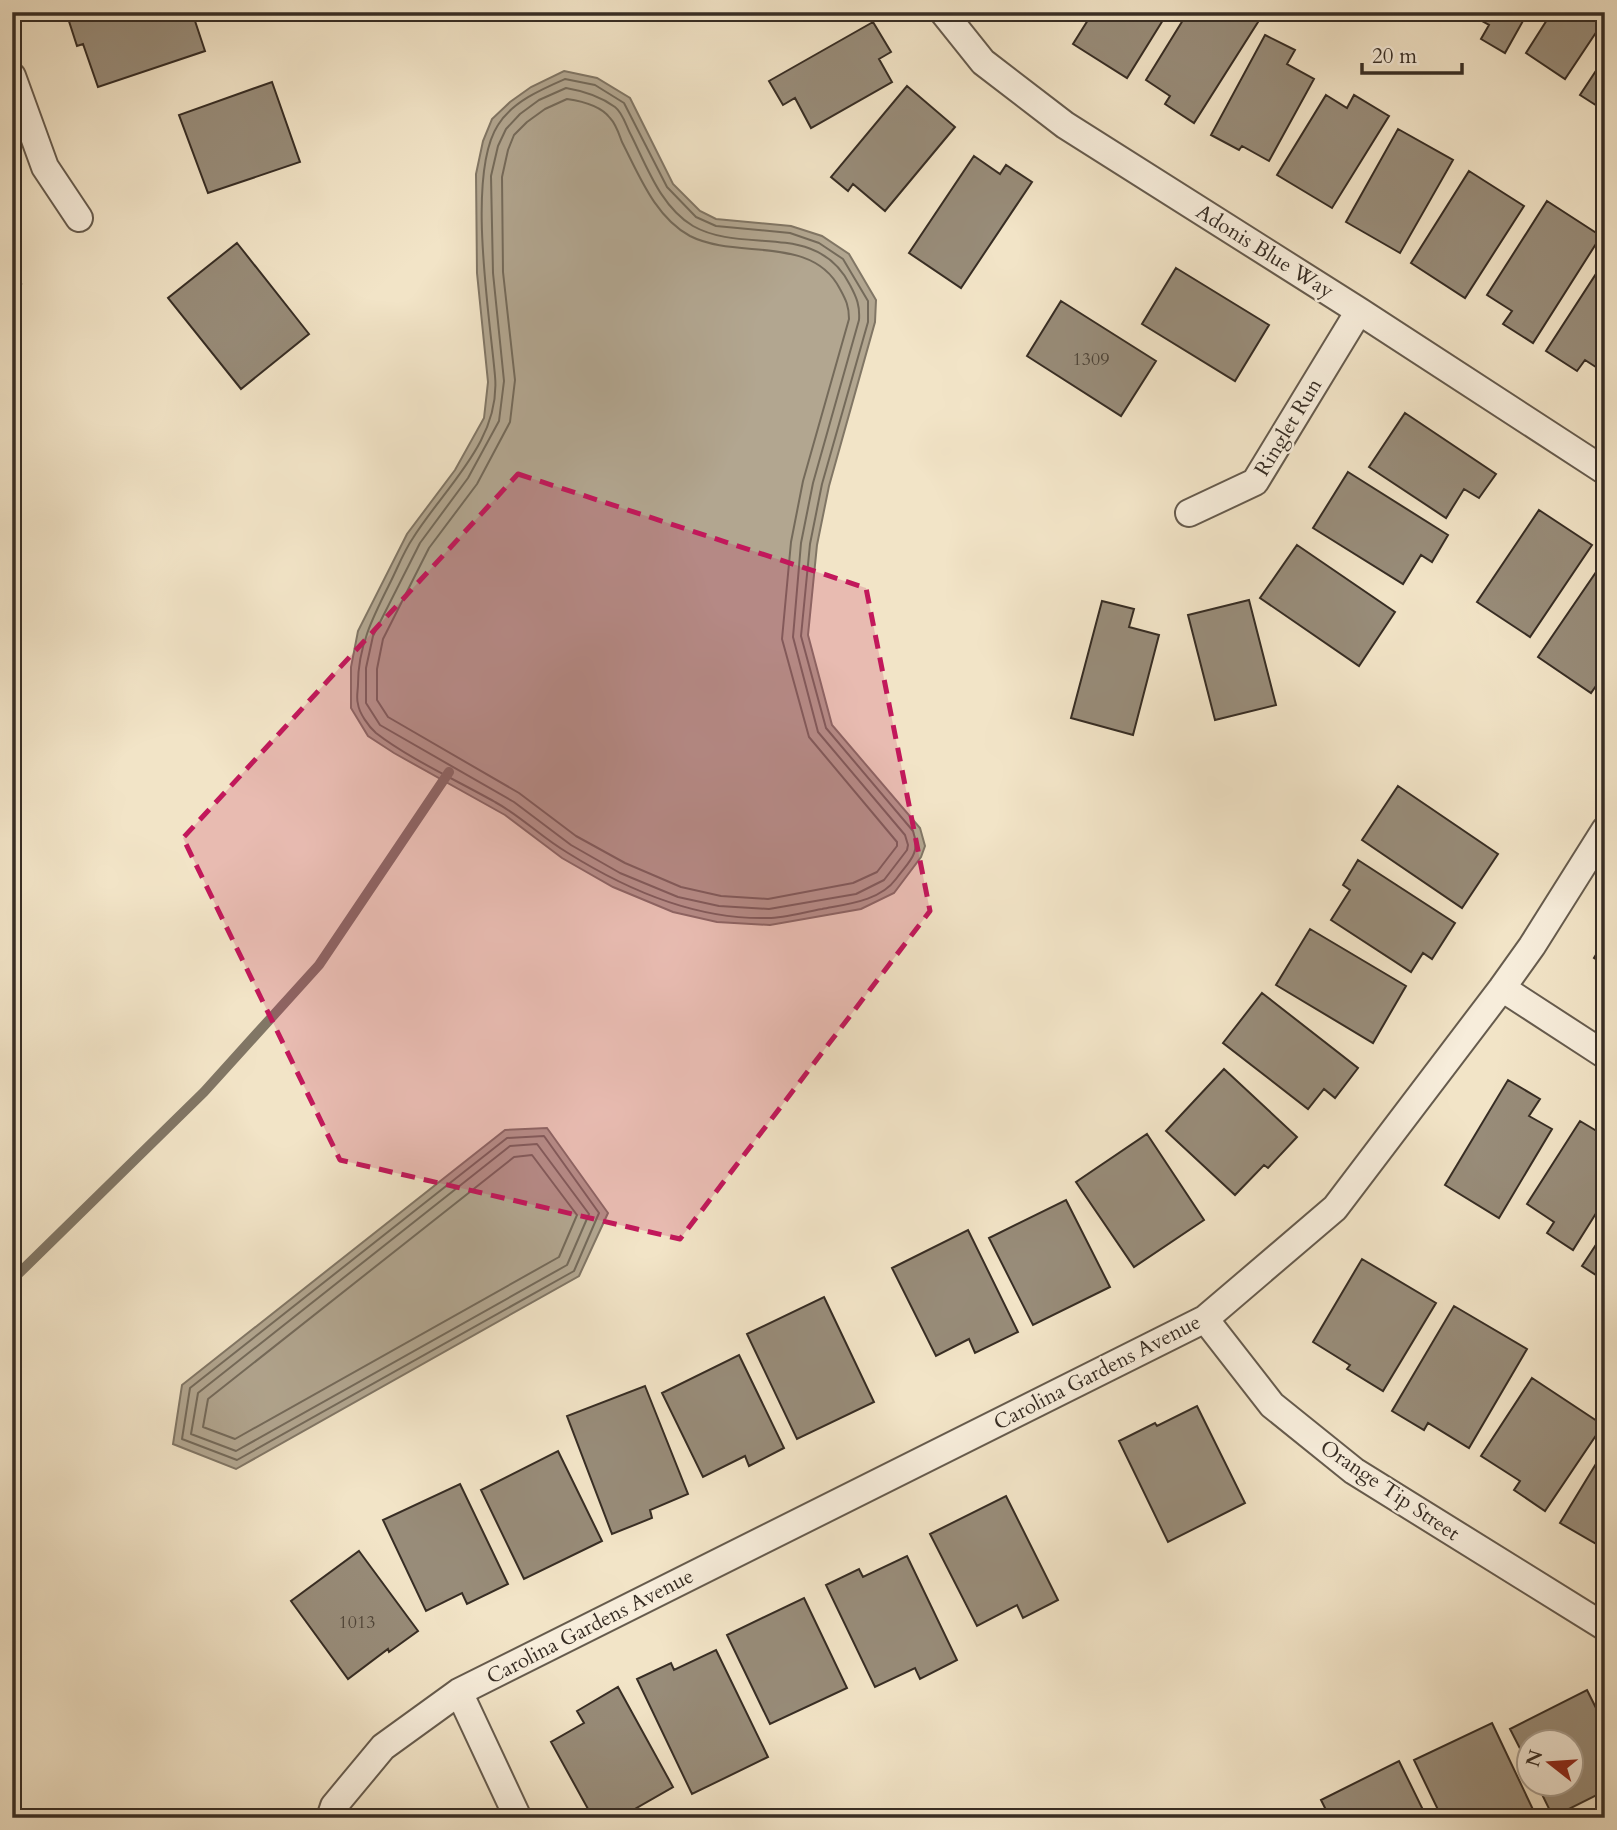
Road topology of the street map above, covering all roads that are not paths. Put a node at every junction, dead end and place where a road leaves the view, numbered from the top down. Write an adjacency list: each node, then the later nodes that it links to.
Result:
1 (943, 12): 4 (street, Adonis Blue Way)
2 (12, 76): 3 (street)
3 (79, 218)
4 (1359, 311): 5 (street, Adonis Blue Way); 6 (street, Ringlet Run)
5 (1605, 471)
6 (1189, 513)
7 (1605, 830): 8 (street, Carolina Gardens Avenue)
8 (1502, 988): 9 (street); 10 (street, Carolina Gardens Avenue)
9 (1605, 1055)
10 (1205, 1319): 11 (street, Orange Tip Street); 12 (street, Carolina Gardens Avenue)
11 (1605, 1627)
12 (459, 1692): 13 (street, Carolina Gardens Avenue); 14 (street)
13 (330, 1818)
14 (518, 1818)

